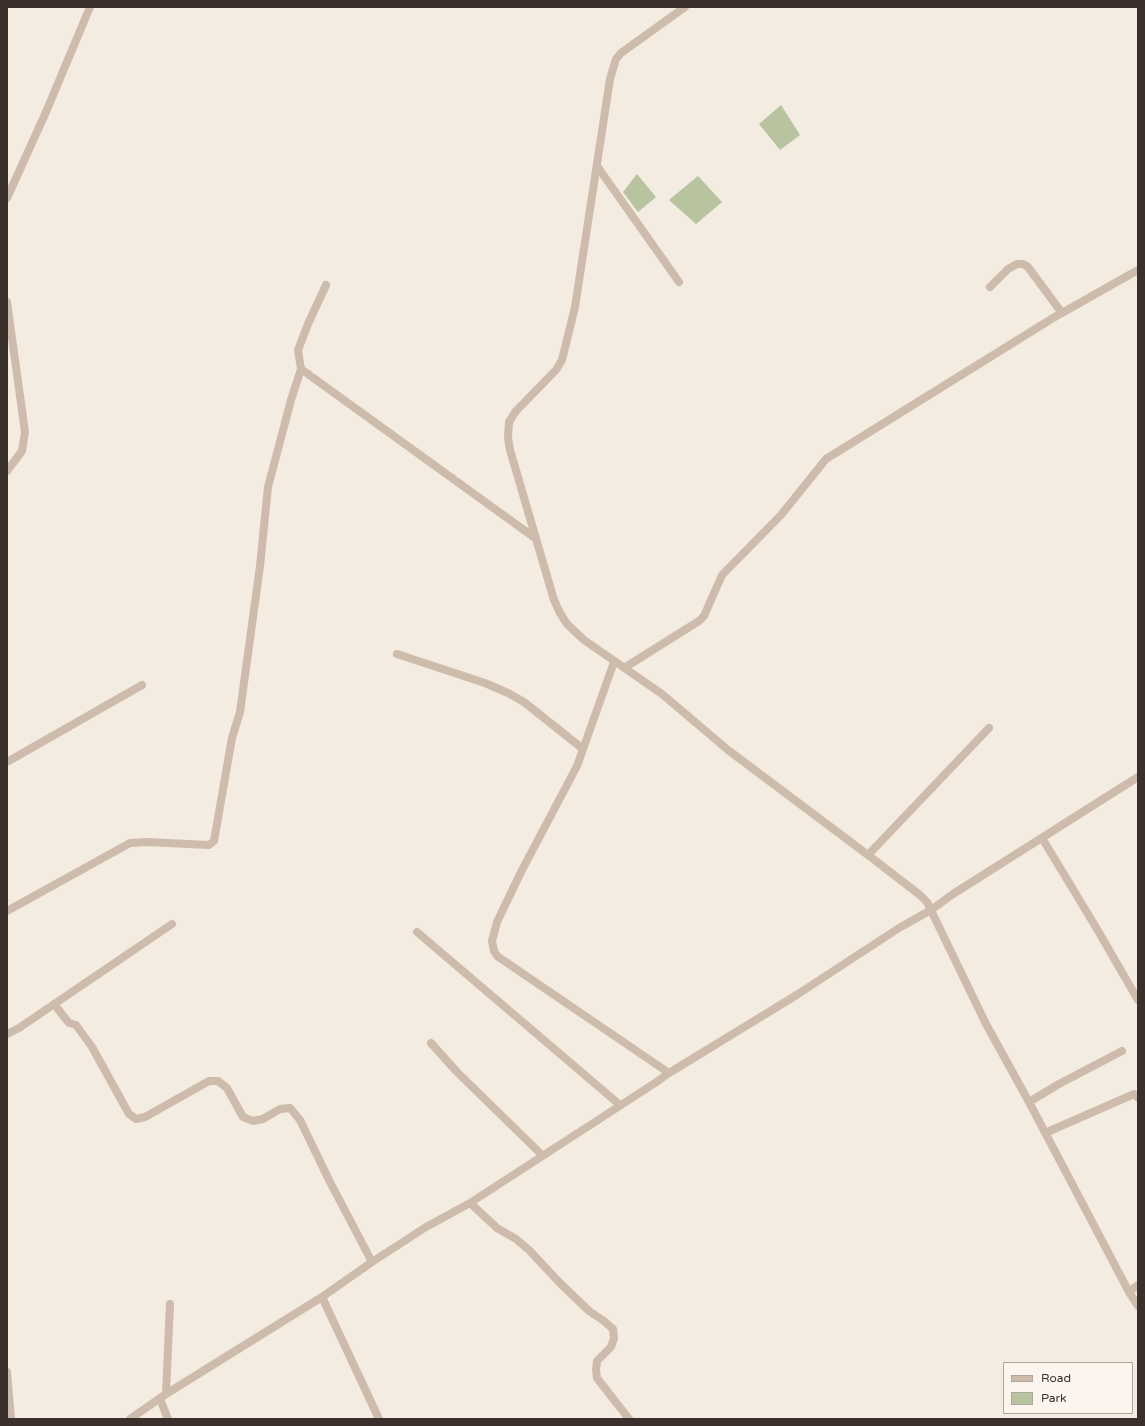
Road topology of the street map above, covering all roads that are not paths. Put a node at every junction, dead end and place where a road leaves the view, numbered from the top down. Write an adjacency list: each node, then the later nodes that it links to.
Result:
1 (90, 7): 4 (street)
2 (684, 7): 3 (street)
3 (597, 166): 6 (street); 13 (street)
4 (7, 198)
5 (1138, 270): 10 (street)
6 (679, 282)
7 (326, 285): 11 (street)
8 (990, 287): 10 (street)
9 (7, 302): 12 (street)
10 (1062, 313): 16 (street)
11 (301, 369): 13 (street); 25 (street)
12 (7, 471)
13 (535, 538): 15 (street)
14 (397, 654): 19 (street)
15 (614, 662): 16 (street); 19 (street)
16 (624, 668): 23 (street)
17 (142, 685): 20 (street)
18 (989, 728): 23 (street)
19 (583, 749): 33 (street)
20 (7, 762)
21 (1138, 777): 22 (street)
22 (1042, 838): 24 (street); 28 (street)
23 (868, 855): 24 (street)
24 (931, 910): 33 (street); 35 (street)
25 (7, 911)
26 (172, 924): 29 (street)
27 (417, 932): 36 (street)
28 (1138, 1000)
29 (54, 1004): 30 (street); 40 (street)
30 (7, 1034)
31 (431, 1043): 38 (street)
32 (1122, 1051): 35 (street)
33 (669, 1073): 36 (street)
34 (1137, 1095): 37 (street)
35 (1029, 1102): 37 (street)
36 (620, 1105): 38 (street)
37 (1045, 1133): 42 (street)
38 (542, 1156): 39 (street)
39 (470, 1203): 40 (street); 52 (street)
40 (372, 1262): 43 (street)
41 (1138, 1285): 42 (street)
42 (1129, 1292): 45 (street)
43 (322, 1297): 47 (street); 51 (street)
44 (170, 1304): 47 (street)
45 (1138, 1306)
46 (7, 1372): 48 (street)
47 (163, 1396): 49 (street); 50 (street)
48 (11, 1419)
49 (130, 1419)
50 (168, 1419)
51 (379, 1419)
52 (629, 1419)

